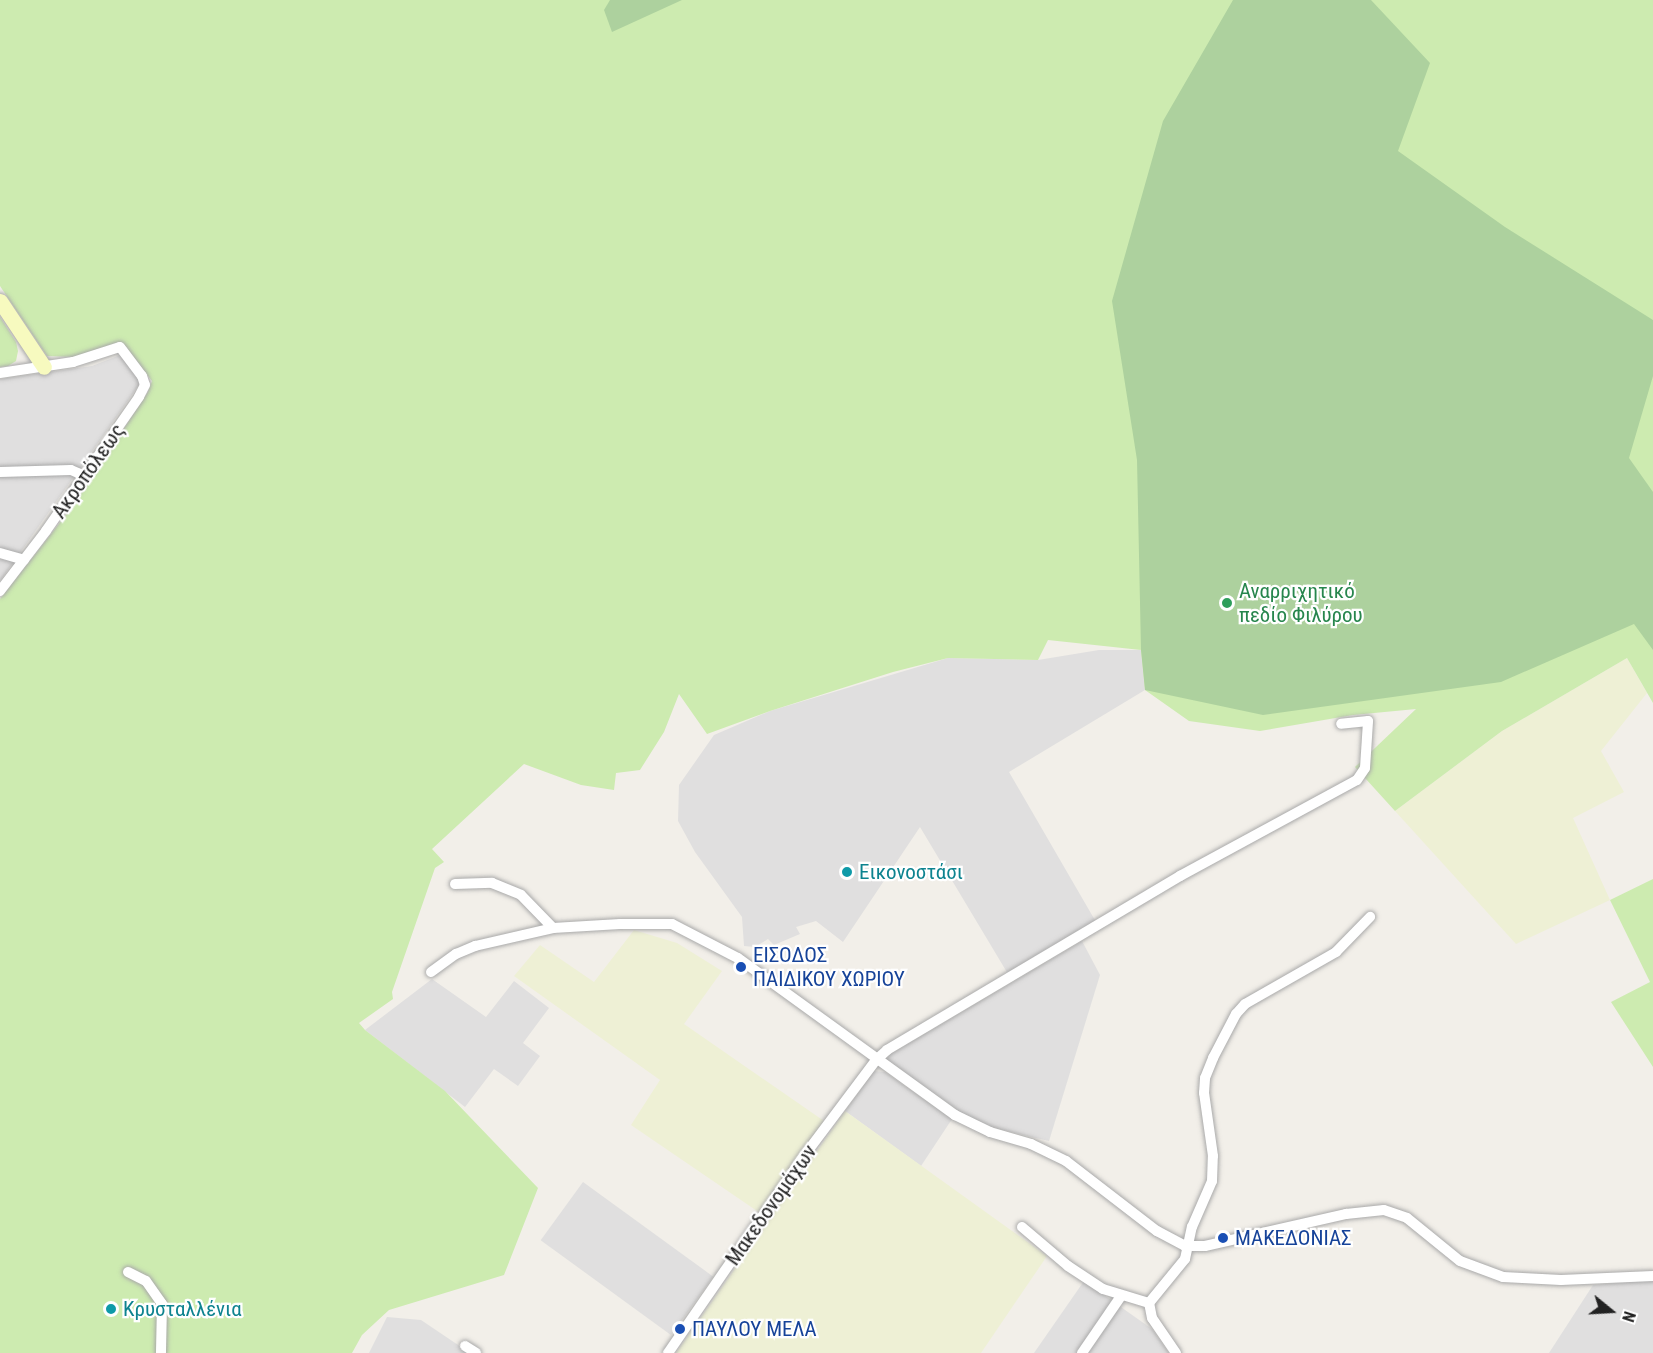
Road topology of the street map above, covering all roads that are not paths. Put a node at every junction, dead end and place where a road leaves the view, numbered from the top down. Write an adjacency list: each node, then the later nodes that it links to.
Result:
1 (0, 301): 2 (street)
2 (44, 367): 3 (street); 5 (street, Ακροπόλεως)
3 (0, 373)
4 (0, 472): 5 (street)
5 (83, 475): 7 (street, Ακροπόλεως)
6 (0, 553): 7 (street)
7 (24, 560): 8 (street, Ακροπόλεως)
8 (0, 591)
9 (1341, 724): 14 (street, Μακεδονομάχων)
10 (455, 885): 12 (street)
11 (1370, 917): 16 (street)
12 (554, 928): 13 (street); 14 (street)
13 (431, 972)
14 (876, 1060): 16 (street); 24 (street, Μακεδονομάχων)
15 (1022, 1227): 19 (street)
16 (1189, 1247): 18 (street); 20 (street)
17 (128, 1272): 22 (street)
18 (1653, 1276)
19 (1120, 1296): 20 (street); 25 (street)
20 (1149, 1303): 26 (street)
21 (465, 1346): 23 (street)
22 (161, 1353)
23 (476, 1353)
24 (668, 1353)
25 (1082, 1353)
26 (1176, 1353)

